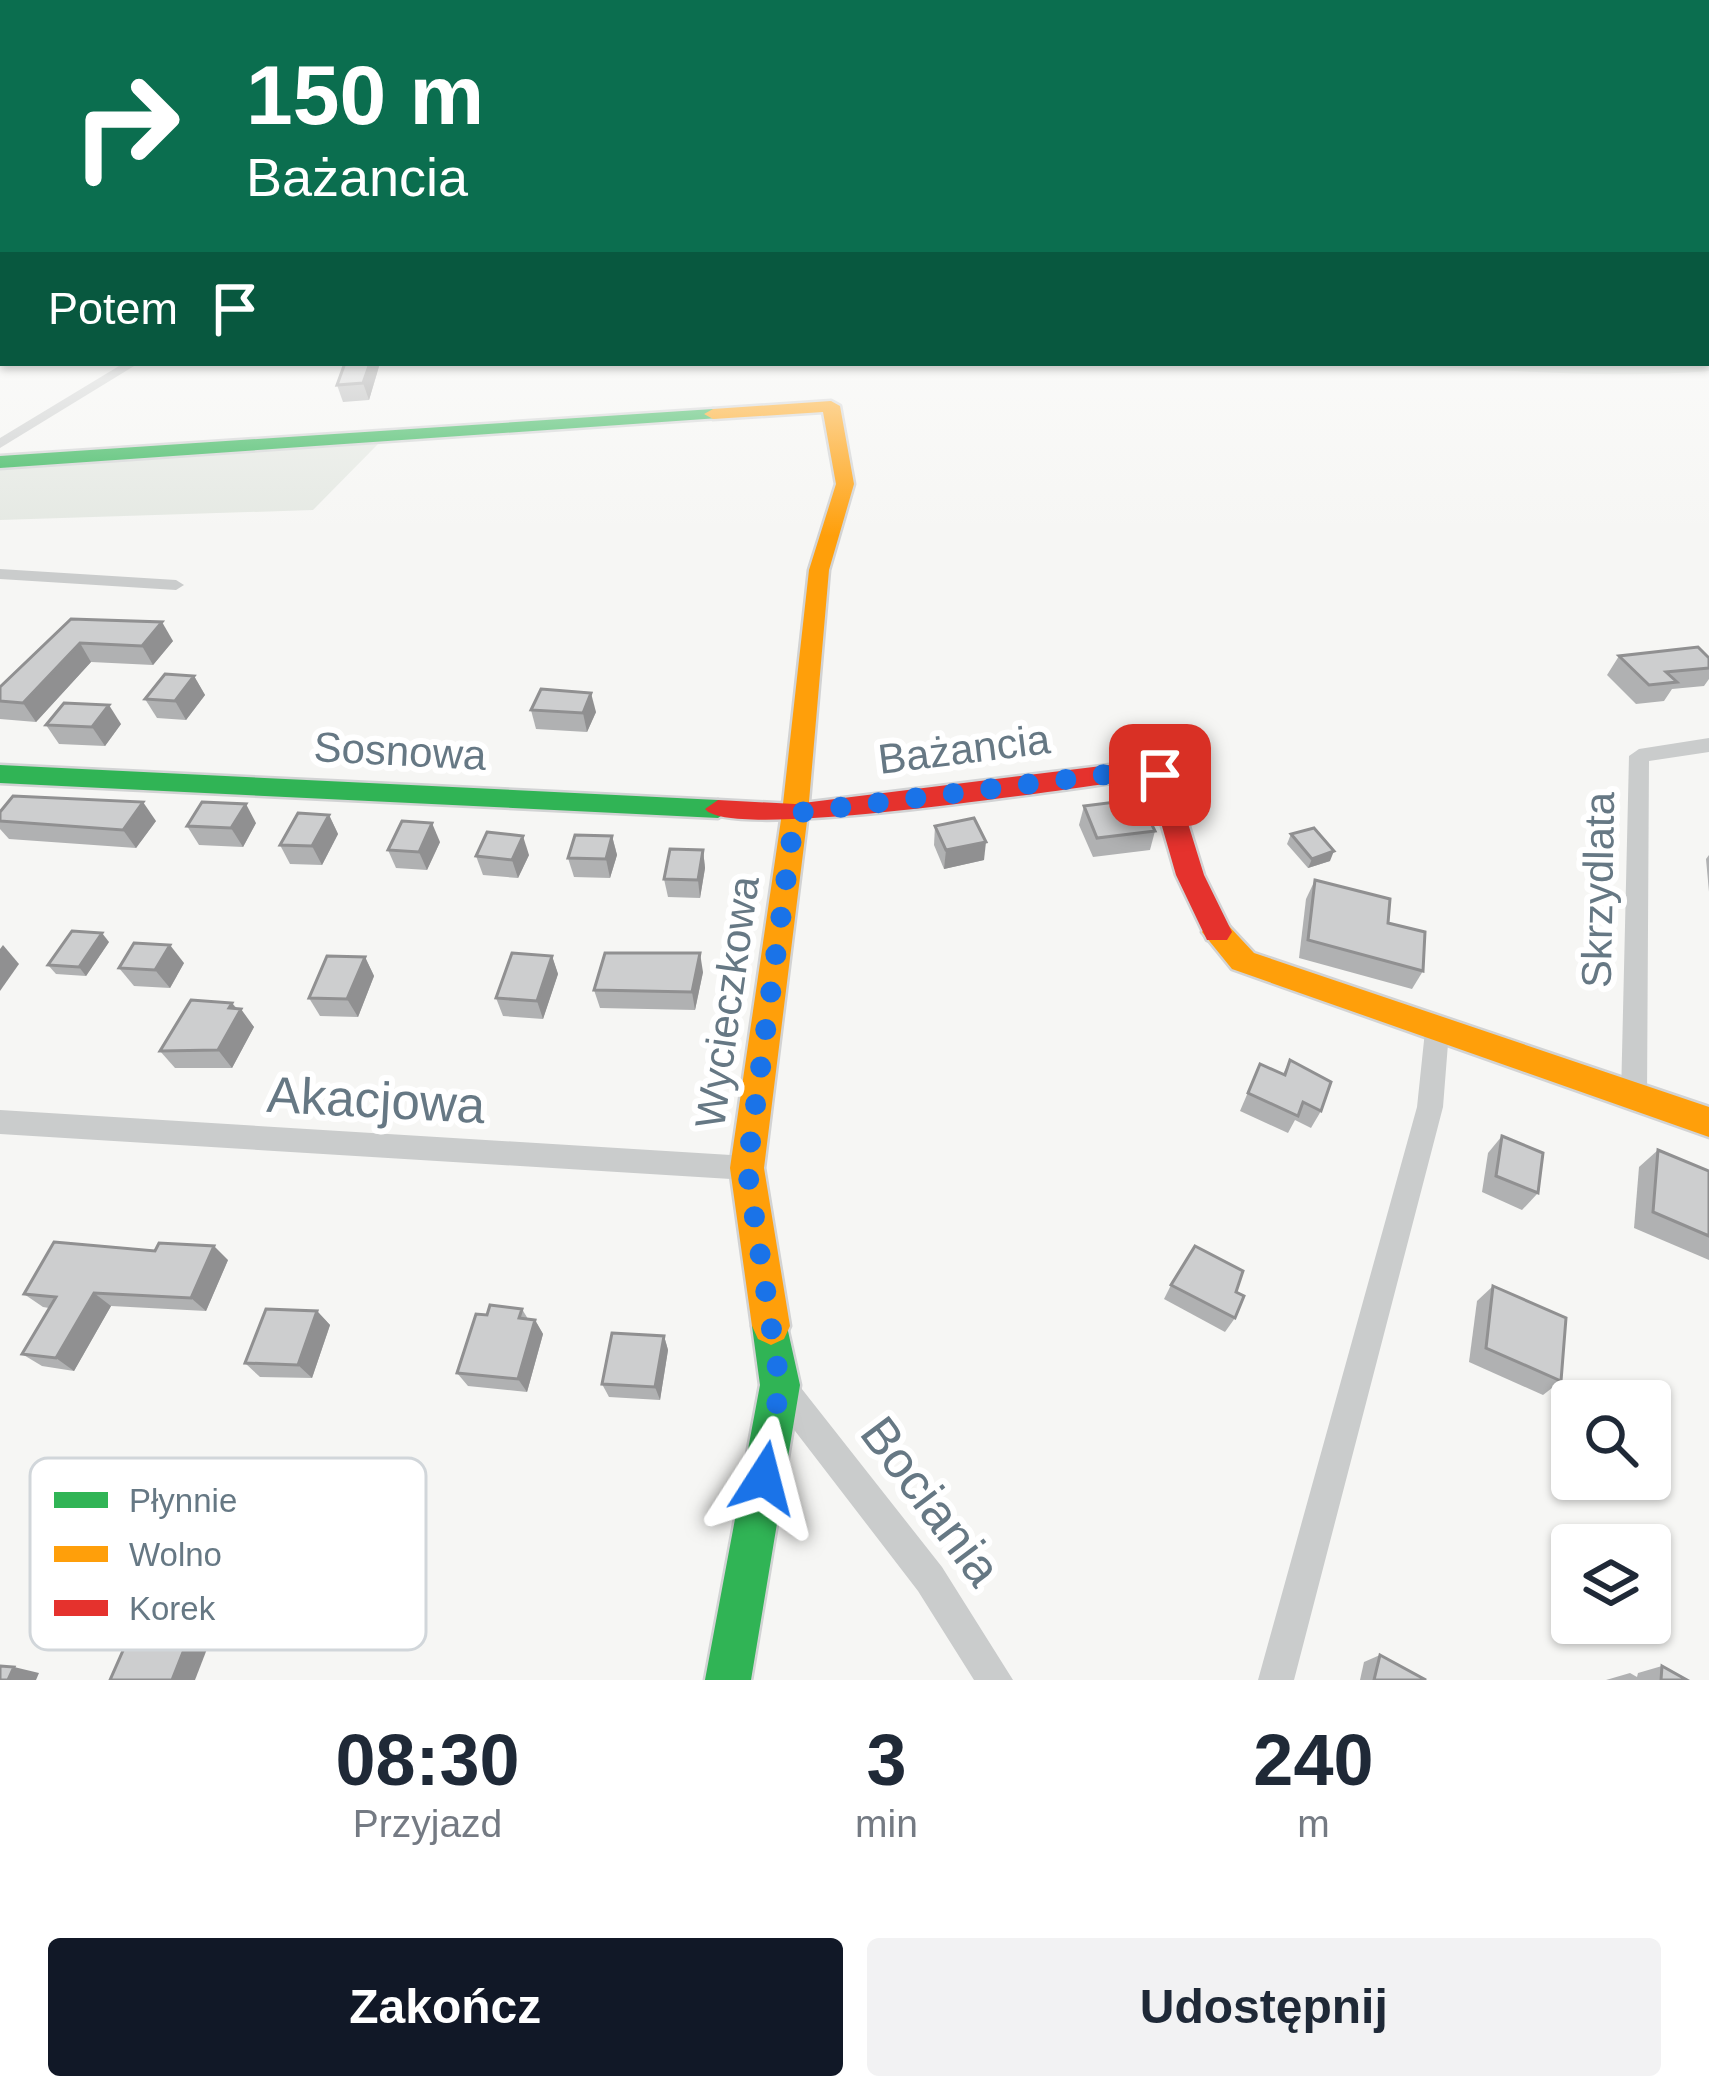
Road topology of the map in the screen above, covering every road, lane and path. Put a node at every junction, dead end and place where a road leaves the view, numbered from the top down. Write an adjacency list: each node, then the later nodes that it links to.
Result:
1 (107, 379): 2 (street)
2 (0, 444)
3 (0, 462): 8 (street, Wycieczkowa)
4 (0, 574): 5 (street)
5 (176, 585)
6 (1709, 746): 10 (street, Skrzydlata)
7 (0, 774): 8 (street, Sosnowa)
8 (795, 813): 9 (street, Bażancia); 13 (street, Wycieczkowa)
9 (1437, 1031): 10 (street, Bażancia); 17 (street)
10 (1634, 1097): 12 (street, Bażancia)
11 (0, 1122): 13 (street, Akacjowa)
12 (1709, 1122)
13 (747, 1168): 14 (street, Wycieczkowa)
14 (780, 1385): 15 (street, Wycieczkowa); 16 (street, Bociania)
15 (728, 1680)
16 (995, 1680)
17 (1276, 1680)

